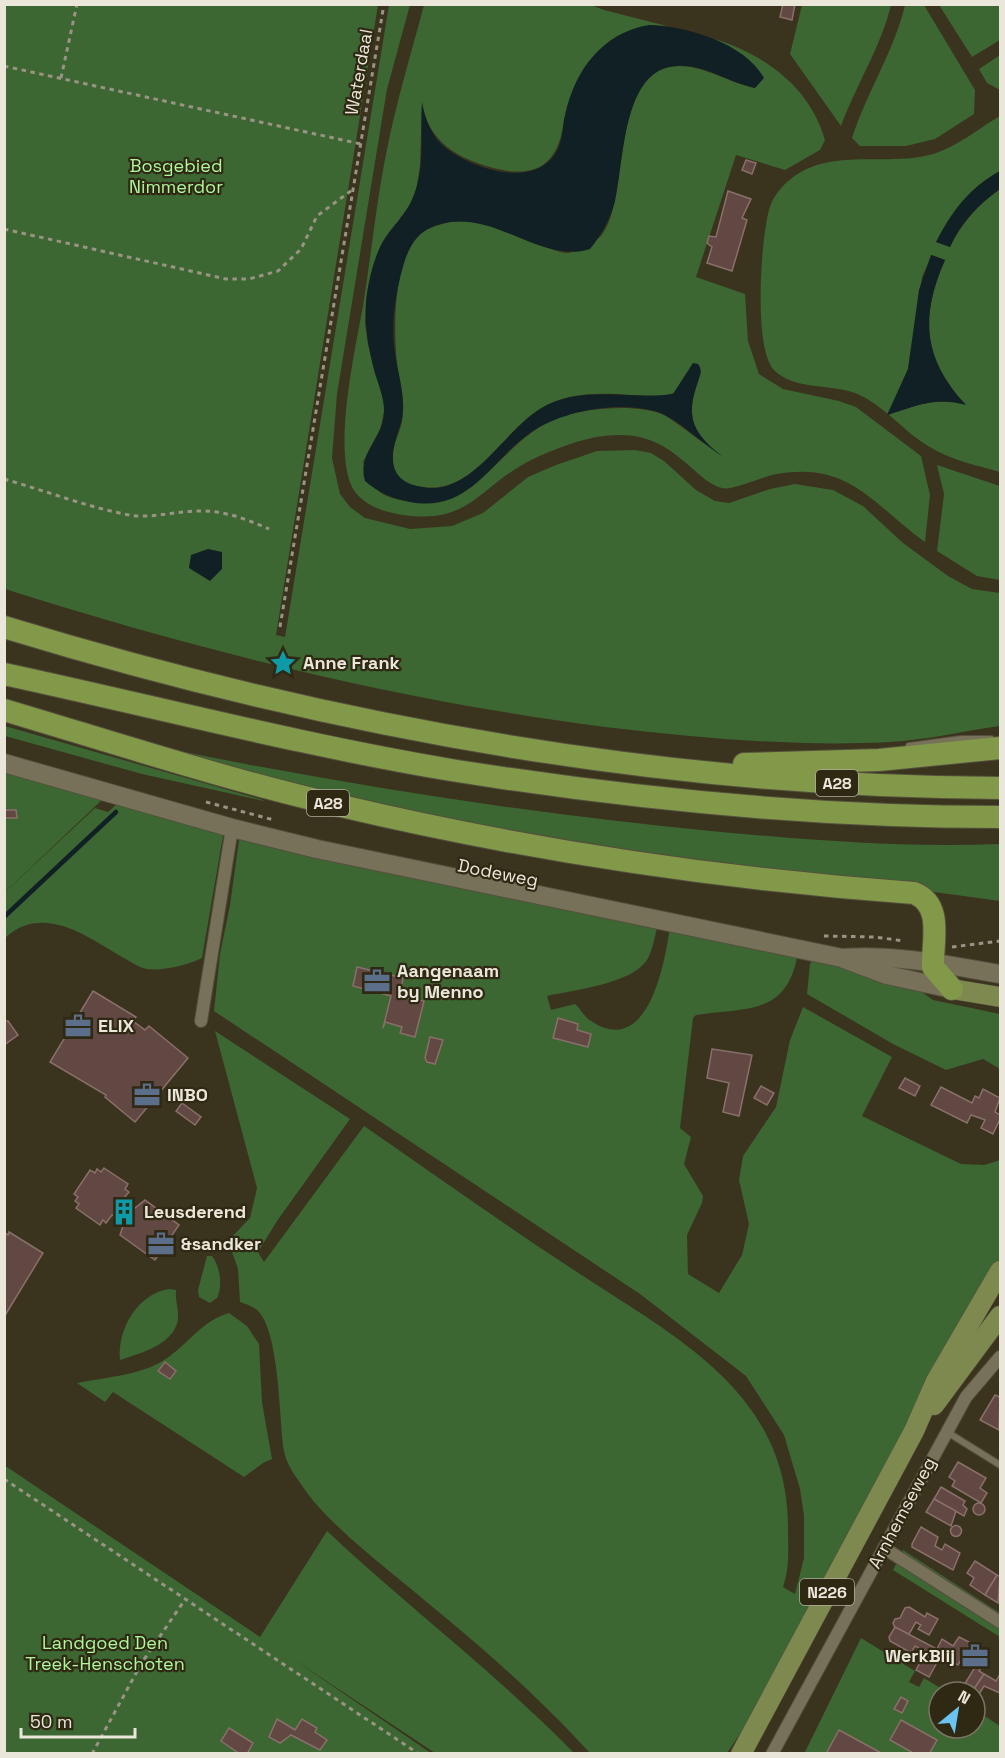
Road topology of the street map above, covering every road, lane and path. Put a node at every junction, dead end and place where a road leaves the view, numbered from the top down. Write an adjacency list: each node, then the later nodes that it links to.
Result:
1 (76, 4): 4 (path)
2 (384, 4): 5 (path, Waterdaal)
3 (4, 66): 4 (path)
4 (61, 78): 5 (path)
5 (361, 144): 6 (path, Waterdaal)
6 (353, 189): 7 (path); 11 (path, Waterdaal)
7 (4, 229)
8 (4, 479): 9 (path)
9 (269, 529)
10 (4, 627): 20 (highway, A28)
11 (280, 627)
12 (4, 661): 15 (highway, A28)
13 (4, 674): 15 (highway, A28)
14 (4, 711): 28 (highway, A28)
15 (186, 713): 23 (highway, A28)
16 (1000, 740): 18 (lane, A28)
17 (1000, 748): 18 (highway, A28)
18 (879, 760): 20 (highway, A28)
19 (4, 763): 25 (street, Dodeweg)
20 (674, 770): 21 (highway, A28)
21 (1000, 788)
22 (202, 801): 24 (path)
23 (1000, 817)
24 (277, 821)
25 (232, 828): 29 (street, Dodeweg); 33 (street)
26 (815, 936): 28 (path)
27 (1000, 941): 28 (path)
28 (932, 954): 29 (street, Dodeweg); 30 (street, Dodeweg); 31 (highway)
29 (842, 958): 31 (street, Dodeweg)
30 (1000, 974)
31 (952, 989): 32 (main road, Dodeweg)
32 (1000, 997)
33 (201, 1021)
34 (1000, 1271): 37 (main road, Arnhemseweg / N226)
35 (1000, 1316): 37 (main road, Arnhemseweg / N226)
36 (1000, 1357): 38 (street, Arnhemseweg)
37 (914, 1431): 46 (main road, Arnhemseweg / N226)
38 (947, 1431): 39 (lane); 41 (street, Arnhemseweg)
39 (1000, 1465)
40 (4, 1479): 42 (path)
41 (884, 1548): 43 (street); 47 (street, Arnhemseweg)
42 (184, 1600): 44 (path); 45 (path)
43 (1000, 1622)
44 (92, 1754)
45 (419, 1754)
46 (741, 1754)
47 (772, 1754)

